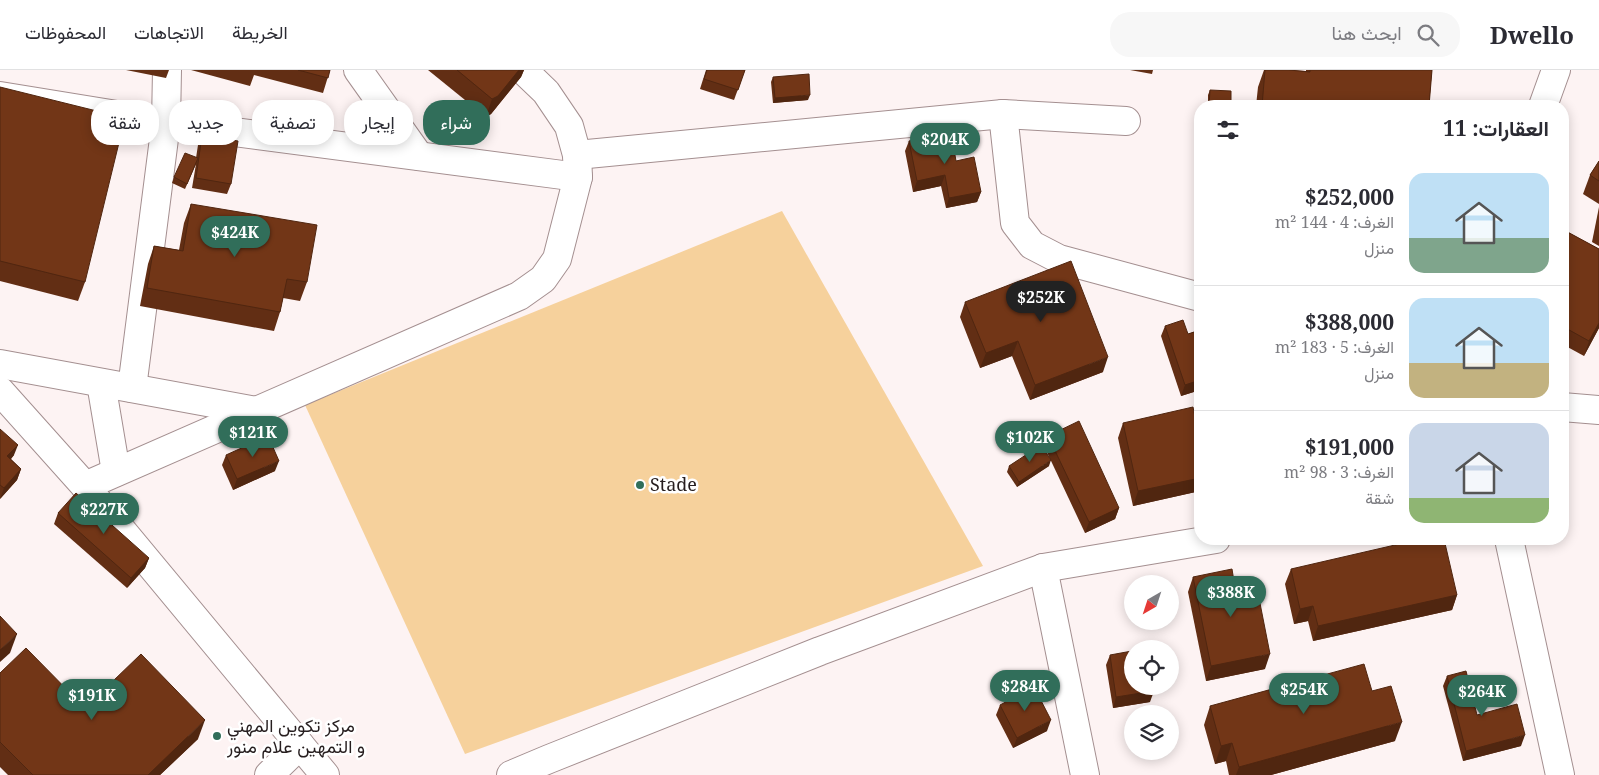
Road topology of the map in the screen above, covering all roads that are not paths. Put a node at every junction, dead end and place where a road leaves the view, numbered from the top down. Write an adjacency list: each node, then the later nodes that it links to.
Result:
1 (167, 70): 9 (street)
2 (358, 70): 10 (street)
3 (523, 70): 11 (street)
4 (1556, 70): 6 (street)
5 (0, 96): 9 (street)
6 (1545, 100)
7 (1002, 114): 8 (street); 11 (street); 12 (street)
8 (1126, 121)
9 (166, 123): 10 (street); 15 (street)
10 (418, 156): 11 (street)
11 (577, 166): 19 (street)
12 (1194, 295)
13 (0, 364): 14 (street)
14 (101, 383): 15 (street); 20 (street)
15 (132, 388): 19 (street)
16 (0, 391): 21 (street)
17 (1569, 408): 18 (street)
18 (1599, 410)
19 (256, 411): 20 (street)
20 (116, 472): 21 (street)
21 (85, 486): 25 (street)
22 (1194, 543): 24 (street)
23 (1509, 545): 31 (street)
24 (1043, 568): 26 (street); 30 (street)
25 (300, 745): 27 (street); 28 (street)
26 (550, 767): 29 (street)
27 (269, 775)
28 (325, 775)
29 (511, 775)
30 (1085, 775)
31 (1560, 775)

